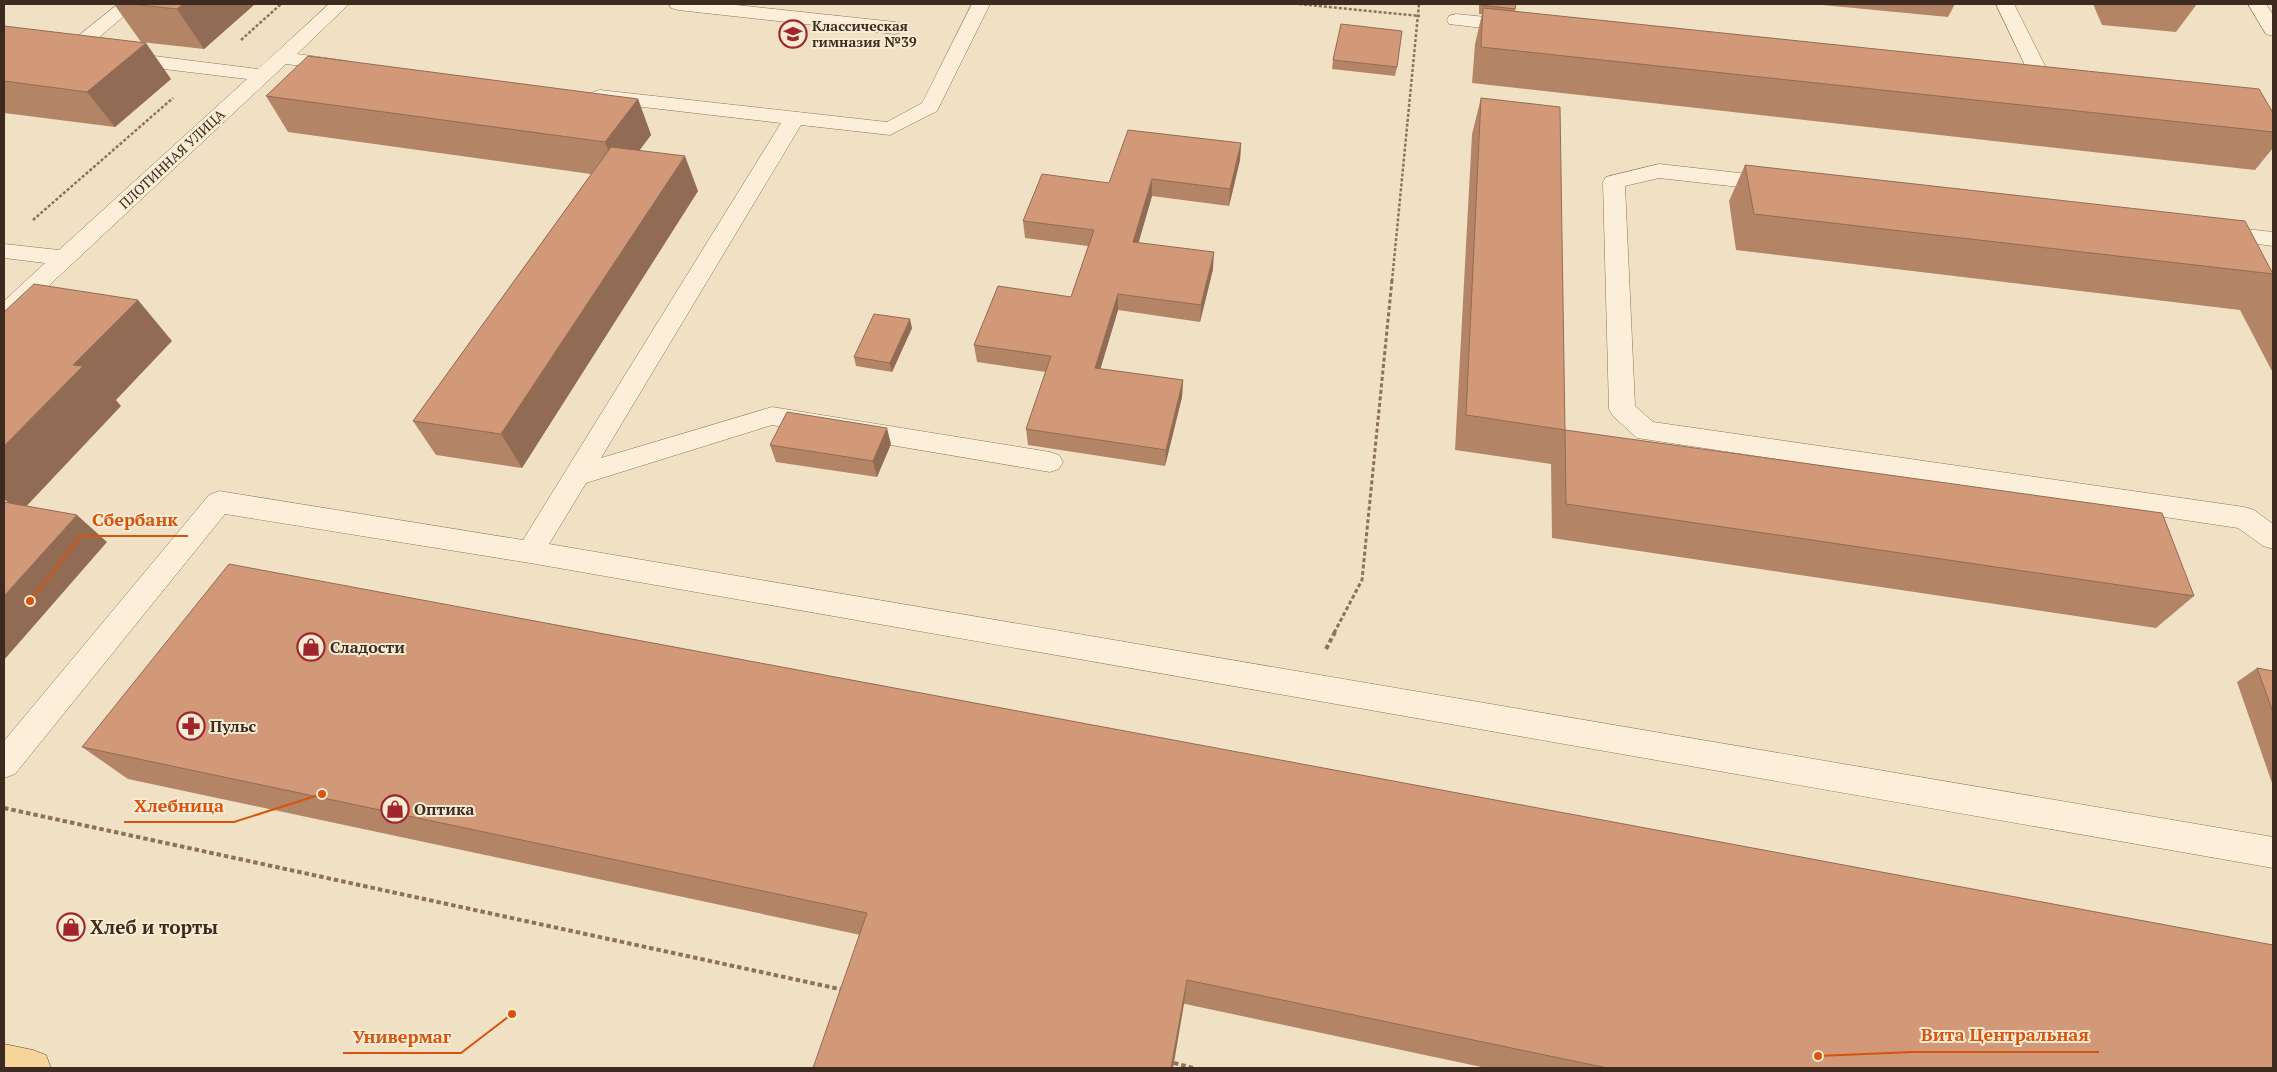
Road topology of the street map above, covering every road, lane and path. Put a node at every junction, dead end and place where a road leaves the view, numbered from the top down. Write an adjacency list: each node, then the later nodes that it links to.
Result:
1 (129, 4): 17 (street)
2 (281, 4): 17 (path)
3 (340, 4): 15 (street, ПЛОТИННАЯ УЛИЦА)
4 (678, 4): 12 (street)
5 (981, 4): 21 (street)
6 (1299, 4): 10 (path)
7 (1419, 4): 10 (path)
8 (2005, 4): 19 (street)
9 (2257, 4): 14 (street)
10 (1418, 16): 11 (path); 33 (path)
11 (1456, 20): 13 (street)
12 (895, 28)
13 (1534, 28)
14 (2273, 30)
15 (280, 58): 16 (street); 18 (street, ПЛОТИННАЯ УЛИЦА)
16 (360, 68)
17 (207, 69): 18 (street); 23 (path)
18 (262, 75): 27 (street, ПЛОТИННАЯ УЛИЦА)
19 (2024, 80)
20 (577, 93): 21 (street)
21 (794, 118): 30 (street)
22 (1798, 186): 31 (street)
23 (26, 225)
24 (2194, 231): 25 (street)
25 (2273, 239)
26 (4, 251): 27 (street)
27 (64, 258): 28 (street, ПЛОТИННАЯ УЛИЦА)
28 (4, 314)
29 (1050, 462): 30 (street)
30 (576, 476): 32 (street)
31 (2273, 538)
32 (530, 552): 33 (street); 34 (street)
33 (1307, 686): 36 (street)
34 (4, 764)
35 (4, 808): 37 (path)
36 (2273, 853)
37 (852, 992)
38 (4, 1062): 40 (main road)
39 (1174, 1063): 41 (path)
40 (33, 1068)
41 (1193, 1068)

